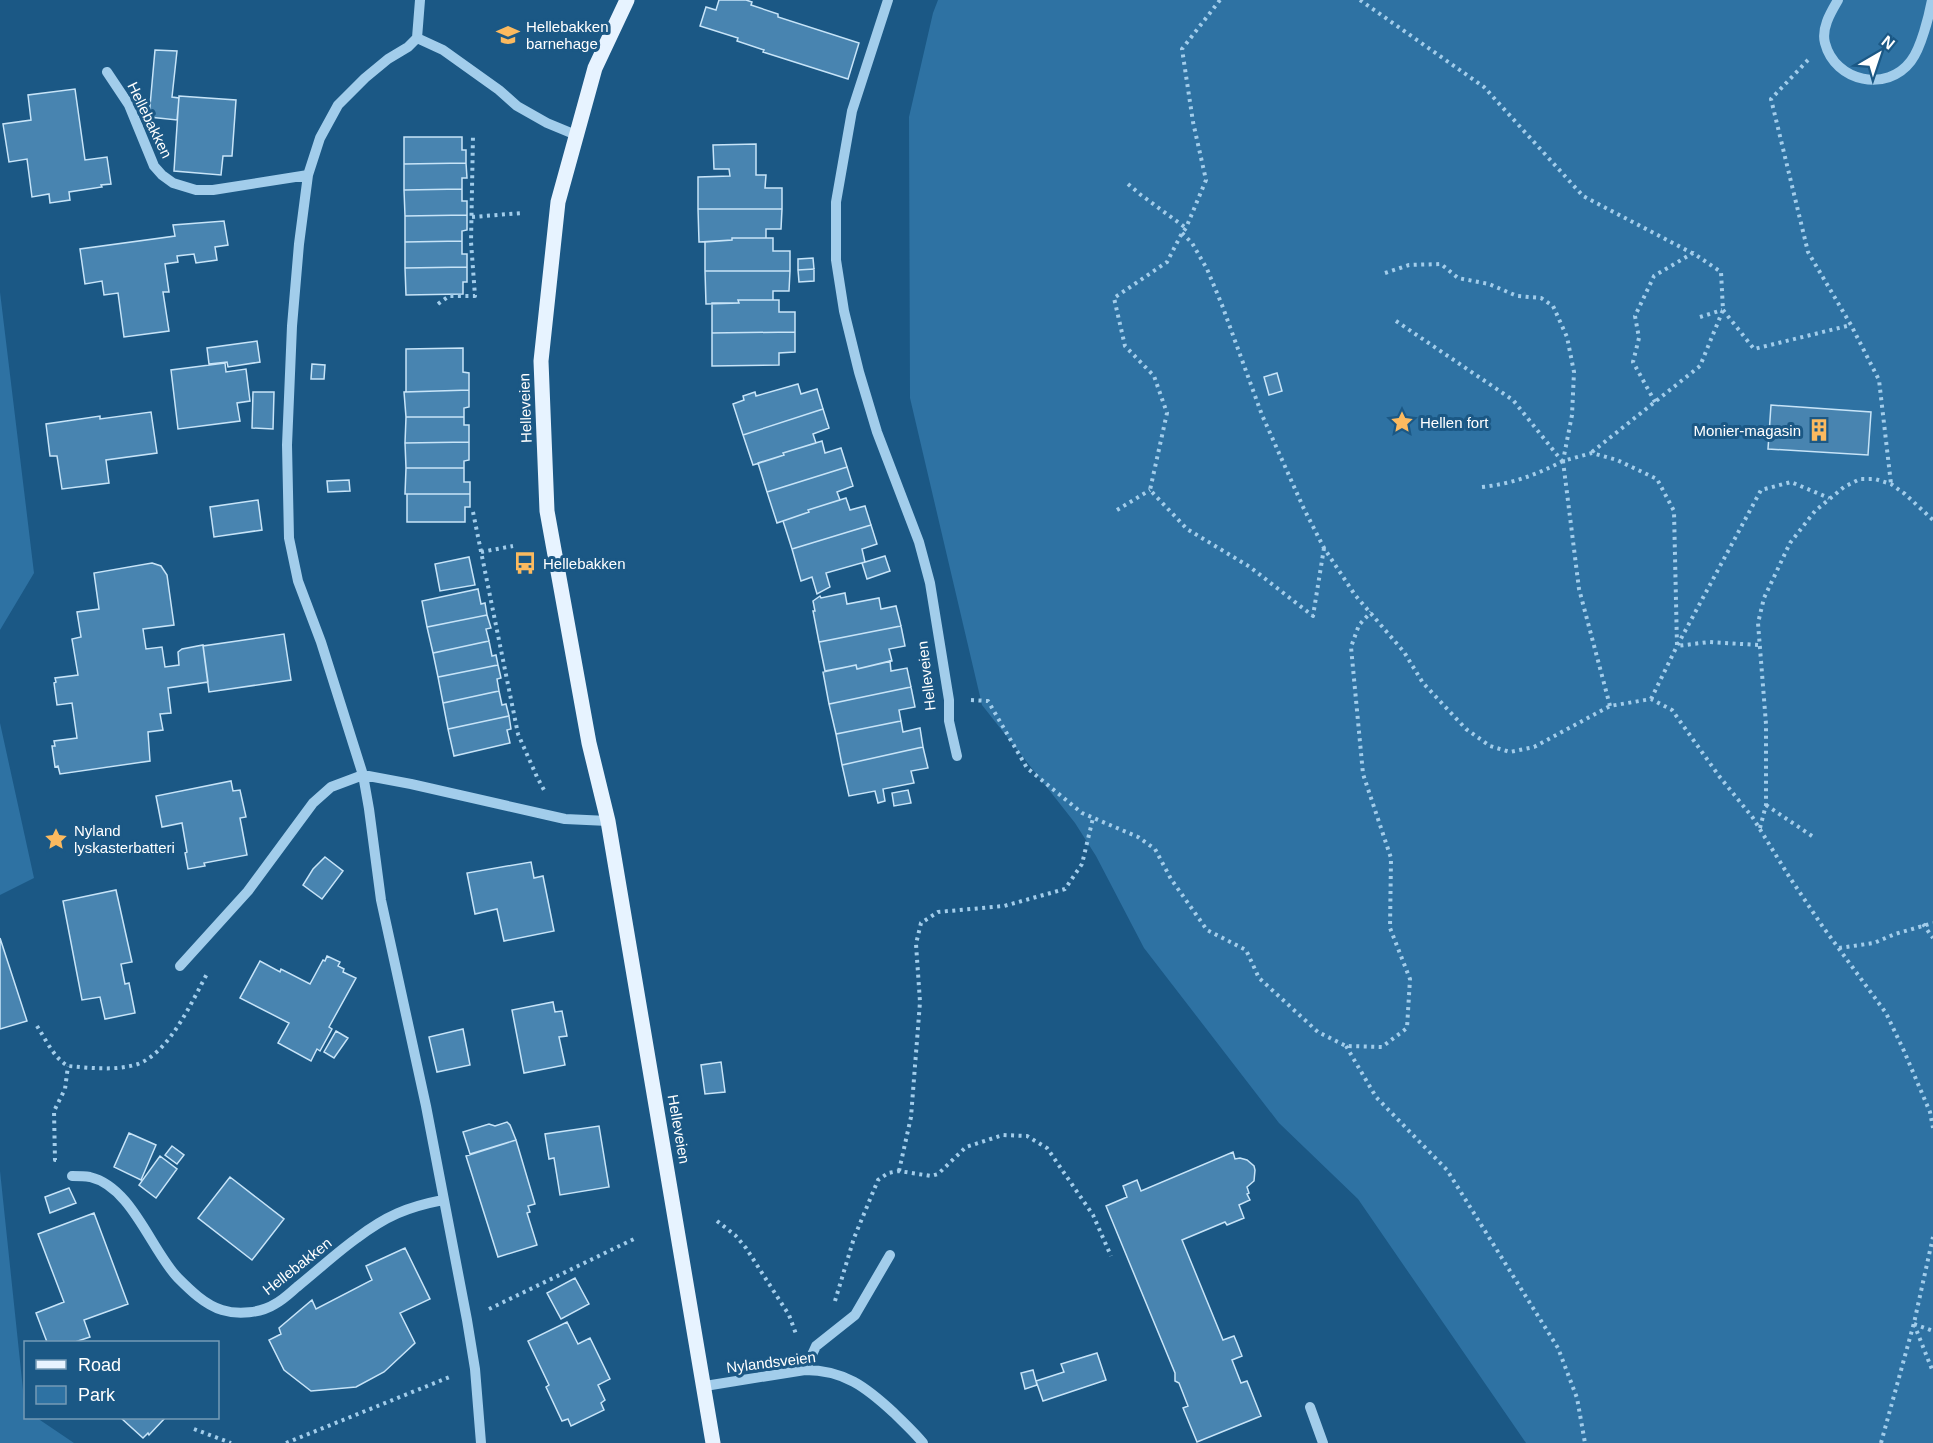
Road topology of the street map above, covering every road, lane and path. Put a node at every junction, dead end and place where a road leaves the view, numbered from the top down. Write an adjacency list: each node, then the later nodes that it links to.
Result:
1 (420, 0): 8 (street)
2 (627, 0): 12 (main road, Helleveien)
3 (888, 0): 43 (street, Helleveien)
4 (1220, 0): 17 (path)
5 (1360, 0): 19 (path)
6 (1838, 0): 9 (street)
7 (1932, 0): 9 (street)
8 (417, 38): 12 (street); 13 (street)
9 (1825, 42): 25 (path)
10 (107, 72): 13 (street, Hellebakken)
11 (473, 135): 16 (path)
12 (576, 135): 50 (main road, Helleveien)
13 (308, 175): 46 (street)
14 (1128, 184): 17 (path)
15 (522, 213): 16 (path)
16 (471, 217): 21 (path)
17 (1186, 228): 18 (path)
18 (1182, 233): 31 (path); 37 (path)
19 (1693, 253): 22 (path); 26 (path)
20 (1385, 273): 28 (path)
21 (438, 304)
22 (1723, 310): 23 (path); 25 (path); 26 (path)
23 (1700, 316)
24 (1396, 321): 28 (path)
25 (1851, 325): 29 (path)
26 (1655, 402): 27 (path)
27 (1592, 453): 28 (path); 41 (path)
28 (1563, 461): 30 (path); 44 (path)
29 (1891, 484): 32 (path); 35 (path)
30 (1482, 487)
31 (1150, 490): 33 (path); 37 (path)
32 (1829, 498): 40 (path); 41 (path)
33 (1118, 510)
34 (473, 512): 38 (path)
35 (1933, 520)
36 (513, 546): 38 (path)
37 (1324, 548): 39 (path)
38 (481, 552): 47 (path)
39 (1371, 612): 44 (path); 60 (path)
40 (1758, 645): 41 (path); 48 (path)
41 (1677, 646): 42 (path)
42 (1651, 699): 44 (path); 51 (path)
43 (949, 700): 45 (street, Helleveien); 49 (path)
44 (1610, 706)
45 (957, 756)
46 (363, 775): 50 (street); 58 (street); 66 (street)
47 (544, 790)
48 (1766, 805): 51 (path); 52 (path)
49 (1093, 818): 60 (path); 64 (path)
50 (608, 821): 79 (main road, Helleveien)
51 (1760, 828): 56 (path)
52 (1815, 838)
53 (1933, 923): 54 (path)
54 (1923, 924): 55 (path); 56 (path)
55 (1933, 938)
56 (1839, 948): 62 (path)
57 (212, 965): 61 (path)
58 (180, 966)
59 (38, 1026): 61 (path)
60 (1346, 1046): 88 (path)
61 (68, 1066): 63 (path)
62 (1933, 1128)
63 (55, 1157)
64 (899, 1171): 71 (path); 72 (path)
65 (72, 1176): 66 (street, Hellebakken)
66 (443, 1200): 73 (street)
67 (717, 1221): 76 (path)
68 (1933, 1237): 74 (path)
69 (634, 1239): 73 (path)
70 (890, 1255): 76 (street)
71 (1111, 1256)
72 (837, 1291)
73 (467, 1320): 84 (street)
74 (1914, 1323): 75 (path); 77 (path); 89 (path)
75 (1933, 1331)
76 (805, 1370): 79 (street, Nylandsveien); 86 (street, Nylandsveien)
77 (1933, 1372)
78 (447, 1377): 83 (path)
79 (705, 1386): 85 (main road, Helleveien)
80 (1310, 1407): 87 (street)
81 (194, 1429): 82 (path)
82 (231, 1443)
83 (286, 1443)
84 (481, 1443)
85 (713, 1443)
86 (923, 1443)
87 (1323, 1443)
88 (1586, 1443)
89 (1881, 1443)

